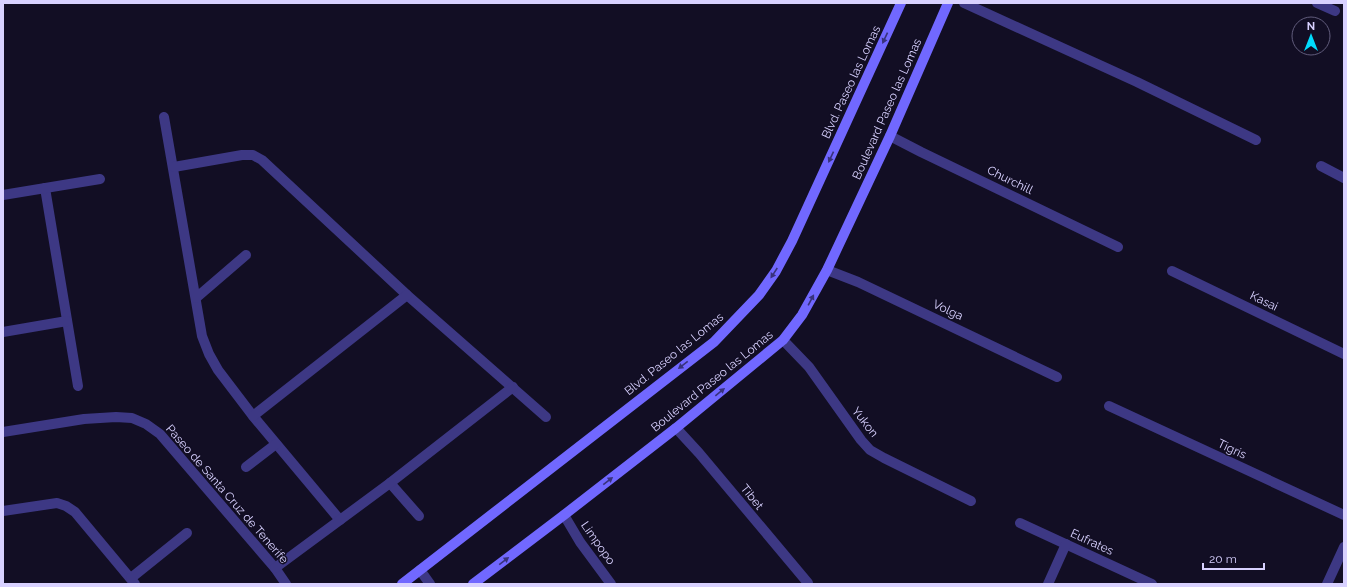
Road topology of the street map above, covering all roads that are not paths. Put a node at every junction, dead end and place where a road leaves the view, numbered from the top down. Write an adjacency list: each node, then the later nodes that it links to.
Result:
1 (901, 3): 47 (street, Blvd. Paseo las Lomas, one-way to 47)
2 (948, 3): 7 (street, Boulevard Paseo las Lomas)
3 (964, 3): 8 (street)
4 (1317, 3): 5 (street)
5 (1335, 11)
6 (164, 117): 10 (street)
7 (890, 136): 15 (street, Churchill); 17 (street, Boulevard Paseo las Lomas)
8 (1256, 140)
9 (1321, 166): 11 (street)
10 (174, 167): 19 (street); 20 (street)
11 (1344, 178)
12 (100, 179): 13 (street)
13 (45, 188): 14 (street); 21 (street)
14 (3, 195)
15 (1118, 247)
16 (246, 255): 20 (street)
17 (827, 270): 23 (street, Boulevard Paseo las Lomas, one-way to 17); 25 (street, Volga)
18 (1172, 271): 24 (street, Kasai)
19 (407, 295): 27 (street); 29 (street)
20 (196, 298): 29 (street)
21 (68, 321): 22 (street); 26 (street)
22 (3, 332)
23 (783, 340): 31 (street, Boulevard Paseo las Lomas, one-way to 23); 36 (street, Yukon)
24 (1344, 354)
25 (1057, 377)
26 (78, 386)
27 (513, 387): 30 (street); 35 (street)
28 (1109, 406): 38 (street, Tigris)
29 (253, 416): 33 (street)
30 (546, 416)
31 (676, 428): 40 (street, Boulevard Paseo las Lomas, one-way to 31); 49 (street, Tibet)
32 (3, 432): 46 (street, Paseo de Santa Cruz de Tenerife)
33 (276, 444): 34 (street); 41 (street)
34 (246, 467)
35 (390, 482): 39 (street); 41 (street)
36 (971, 501)
37 (3, 511): 48 (street)
38 (1344, 515)
39 (419, 516)
40 (564, 516): 53 (street, Boulevard Paseo las Lomas, one-way to 40); 54 (street, Limpopo)
41 (340, 520): 46 (street)
42 (1020, 523): 44 (street, Eufrates)
43 (187, 533): 48 (street)
44 (1066, 544): 55 (street); 56 (street, Eufrates)
45 (1344, 547): 57 (street)
46 (275, 568): 50 (street, Paseo de Santa Cruz de Tenerife)
47 (420, 570): 51 (street, Blvd. Paseo las Lomas); 52 (street)
48 (133, 581)
49 (808, 583)
50 (286, 584)
51 (402, 584)
52 (430, 584)
53 (473, 584)
54 (611, 584)
55 (1048, 584)
56 (1152, 584)
57 (1327, 584)

